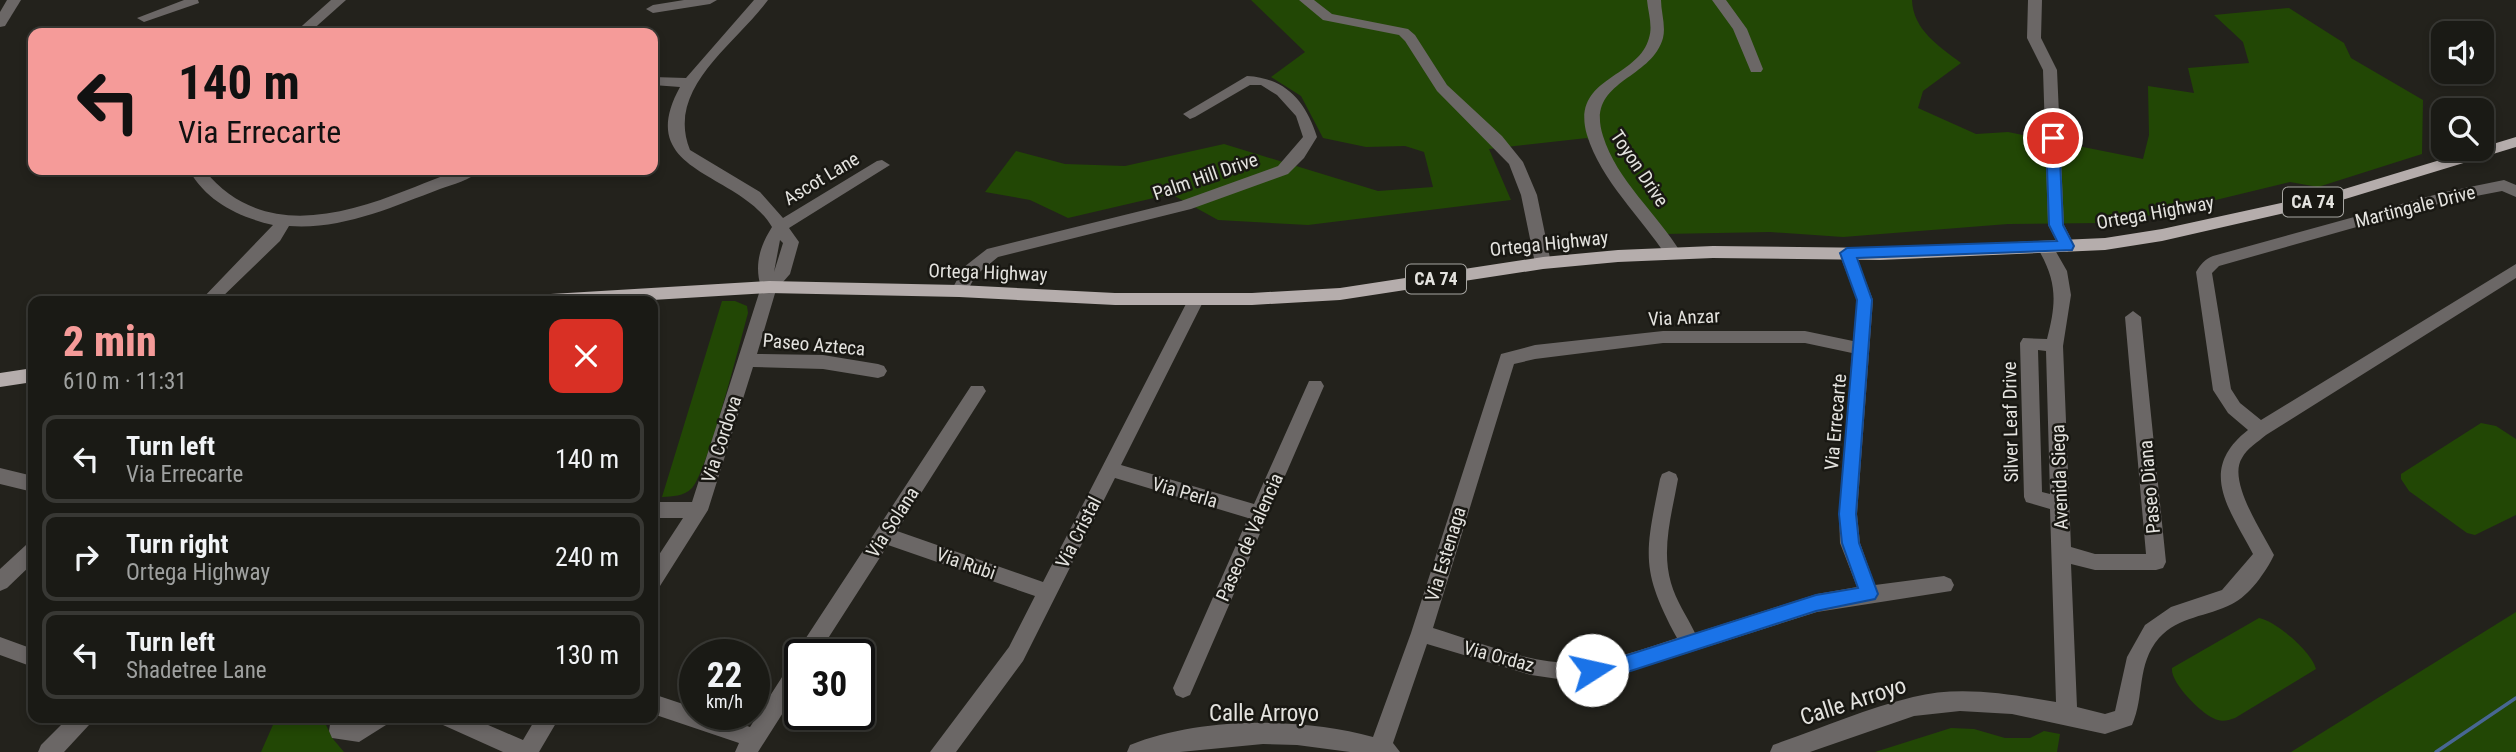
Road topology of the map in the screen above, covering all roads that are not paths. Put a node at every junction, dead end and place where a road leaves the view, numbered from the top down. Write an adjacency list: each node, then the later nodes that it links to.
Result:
1 (191, 0): 12 (street)
2 (339, 0): 14 (street)
3 (710, 0): 11 (street)
4 (752, 0): 5 (street)
5 (761, 0): 17 (street)
6 (1306, 0): 30 (street)
7 (1654, 0): 28 (street, Toyon Drive)
8 (1719, 0): 15 (street)
9 (2035, 0): 26 (street)
10 (7, 7): 13 (street)
11 (653, 9)
12 (144, 18)
13 (0, 23)
14 (307, 28)
15 (1756, 69)
16 (658, 81): 17 (street)
17 (692, 83): 25 (street)
18 (1190, 114): 34 (street, Palm Hill Drive)
19 (2516, 142): 26 (main road, Ortega Highway / CA 74)
20 (882, 165): 25 (street, Ascot Lane)
21 (201, 175): 24 (street)
22 (459, 175): 24 (street)
23 (2516, 192): 49 (street, Martingale Drive)
24 (285, 220): 32 (street)
25 (781, 226): 33 (street, Via Cordova)
26 (2067, 246): 27 (main road, Ortega Highway / CA 74)
27 (2045, 247): 29 (main road, Ortega Highway / CA 74); 40 (street, Avenida Siega)
28 (1674, 253): 29 (main road, Ortega Highway / CA 74); 30 (main road, Ortega Highway / CA 74)
29 (1847, 253): 41 (street, Via Errecarte)
30 (1543, 262): 38 (main road, Ortega Highway / CA 74)
31 (2516, 270): 49 (street)
32 (227, 283): 35 (street); 36 (street)
33 (769, 287): 34 (main road, Ortega Highway / CA 74); 37 (main road, Ortega Highway / CA 74); 43 (street, Via Cordova)
34 (959, 291): 38 (main road, Ortega Highway / CA 74)
35 (213, 296)
36 (225, 296)
37 (618, 296)
38 (1196, 300): 50 (street, Via Cristal)
39 (2133, 317): 59 (street, Paseo Diana)
40 (2054, 346): 54 (street, Avenida Siega); 54 (street, Silver Leaf Drive)
41 (1862, 349): 42 (street, Via Anzar); 65 (street, Via Errecarte)
42 (1507, 359): 66 (street, Via Estenaga)
43 (746, 360): 44 (street, Paseo Azteca); 56 (street, Via Cordova)
44 (878, 371)
45 (28, 376): 46 (main road)
46 (0, 380)
47 (1315, 386): 57 (street, Paseo de Valencia)
48 (977, 391): 58 (street, Via Solana)
49 (2260, 430): 74 (street)
50 (1110, 469): 57 (street, Via Perla); 64 (street, Via Cristal)
51 (0, 476): 53 (street)
52 (1669, 479): 68 (street)
53 (28, 483)
54 (2060, 504): 59 (street, Avenida Siega)
55 (658, 510): 56 (street)
56 (699, 510): 61 (street, Via Cordova)
57 (1260, 514): 71 (street, Paseo de Valencia)
58 (884, 535): 64 (street, Via Rubi); 67 (street, Via Solana)
59 (2061, 553): 74 (street, Avenida Siega)
60 (28, 556): 62 (street)
61 (658, 572)
62 (0, 582)
63 (1944, 585): 65 (street, Via Ordaz)
64 (1048, 592): 84 (street, Via Cristal)
65 (1869, 594): 68 (street, Via Ordaz)
66 (1421, 633): 68 (street, Via Ordaz); 81 (street, Via Estenaga)
67 (817, 639)
68 (1690, 643)
69 (0, 646): 70 (street)
70 (28, 657)
71 (1183, 688)
72 (784, 692): 80 (street)
73 (658, 706): 80 (street)
74 (2067, 714): 86 (street, Calle Arroyo)
75 (77, 723): 82 (street)
76 (340, 723): 77 (street)
77 (372, 723)
78 (461, 723): 83 (street)
79 (545, 723): 83 (street)
80 (750, 745)
81 (1386, 750): 85 (street, Calle Arroyo)
82 (49, 752)
83 (527, 752)
84 (941, 752)
85 (1138, 752)
86 (1781, 752)

